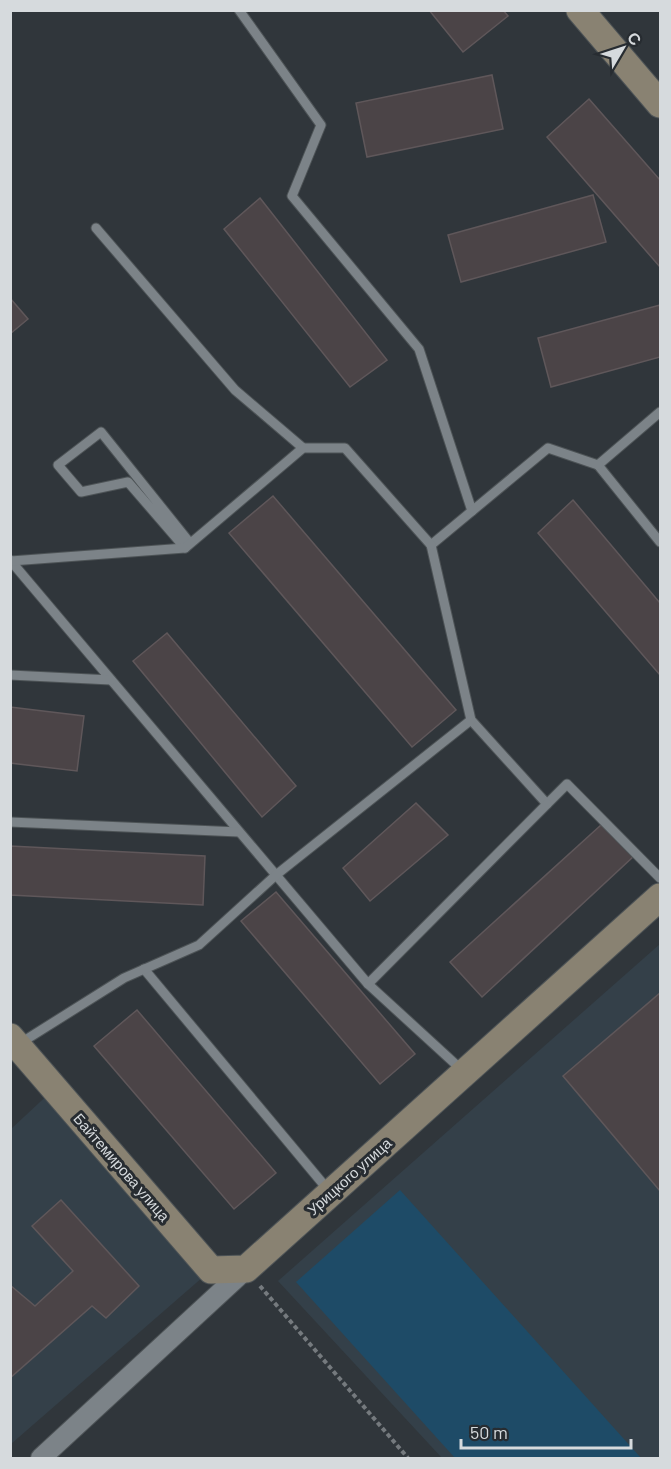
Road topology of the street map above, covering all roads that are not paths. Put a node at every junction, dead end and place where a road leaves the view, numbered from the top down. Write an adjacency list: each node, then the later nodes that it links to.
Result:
1 (239, 10): 8 (lane)
2 (580, 10): 3 (street)
3 (660, 104)
4 (96, 228): 6 (lane)
5 (660, 412): 7 (lane)
6 (303, 447): 10 (lane); 11 (lane)
7 (598, 465): 8 (lane); 9 (lane)
8 (472, 511): 11 (lane)
9 (660, 542)
10 (187, 545): 10 (lane); 12 (lane)
11 (431, 545): 15 (lane)
12 (11, 561): 14 (lane)
13 (10, 675): 14 (lane)
14 (111, 680): 18 (lane)
15 (471, 720): 16 (lane); 19 (lane)
16 (547, 804): 20 (lane); 23 (lane)
17 (10, 822): 18 (lane)
18 (239, 832): 19 (lane)
19 (276, 875): 22 (lane); 23 (lane)
20 (660, 878)
21 (660, 897): 25 (street, Урицкого улица)
22 (144, 969): 24 (lane); 26 (lane)
23 (368, 984): 25 (lane)
24 (14, 1041): 27 (street, Байтемирова улица)
25 (465, 1072): 26 (street, Урицкого улица)
26 (330, 1193): 27 (street, Урицкого улица)
27 (246, 1269): 28 (street, Урицкого улица)
28 (41, 1458)

